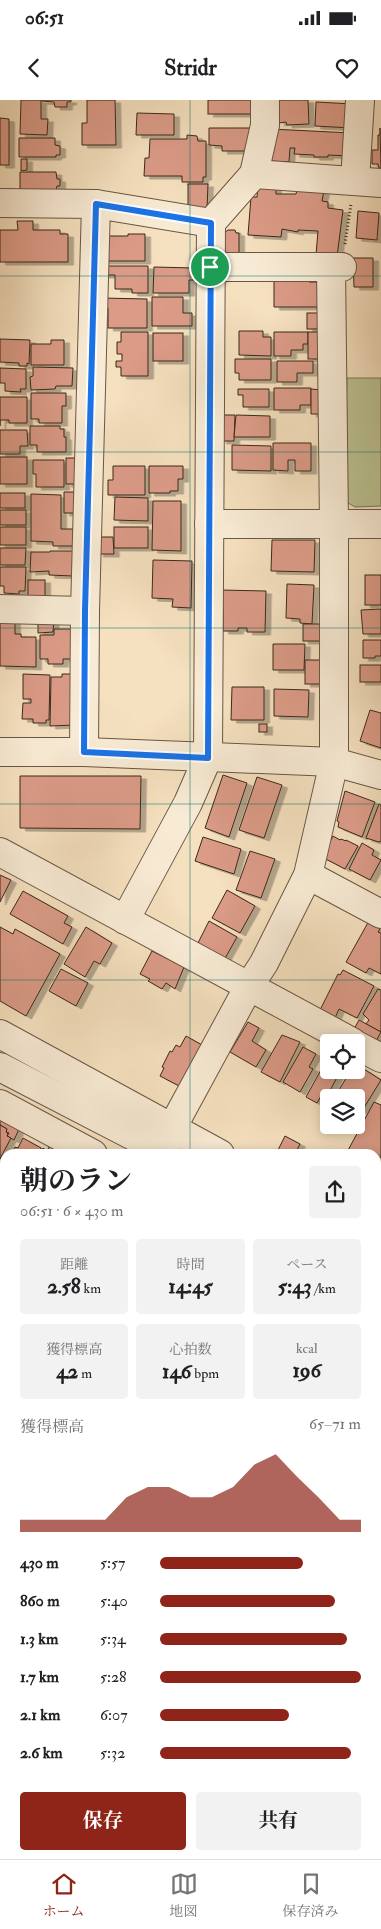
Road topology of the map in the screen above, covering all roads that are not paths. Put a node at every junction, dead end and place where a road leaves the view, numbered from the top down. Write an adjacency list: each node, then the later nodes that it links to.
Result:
1 (265, 100): 3 (street)
2 (360, 100): 4 (street)
3 (254, 174): 4 (street); 7 (street)
4 (368, 182)
5 (0, 203): 6 (street)
6 (96, 204): 7 (street); 13 (street)
7 (211, 223): 8 (street)
8 (210, 267): 9 (street); 10 (street)
9 (209, 524): 10 (street); 16 (street)
10 (334, 524): 11 (street); 17 (street)
11 (381, 524)
12 (0, 609): 13 (street)
13 (85, 611): 15 (street)
14 (0, 752): 15 (street)
15 (84, 752): 16 (street)
16 (208, 758): 17 (street); 22 (street)
17 (334, 762): 18 (street); 20 (street)
18 (381, 775)
19 (0, 852): 22 (street)
20 (308, 875): 21 (street); 23 (street)
21 (381, 914)
22 (124, 920): 23 (street)
23 (248, 988): 25 (street); 30 (street)
24 (0, 1034): 30 (street)
25 (337, 1034)
26 (365, 1050): 27 (street)
27 (381, 1058)
28 (0, 1067): 30 (street)
29 (0, 1104): 31 (street)
30 (170, 1141): 32 (street)
31 (84, 1149)
32 (201, 1149)

